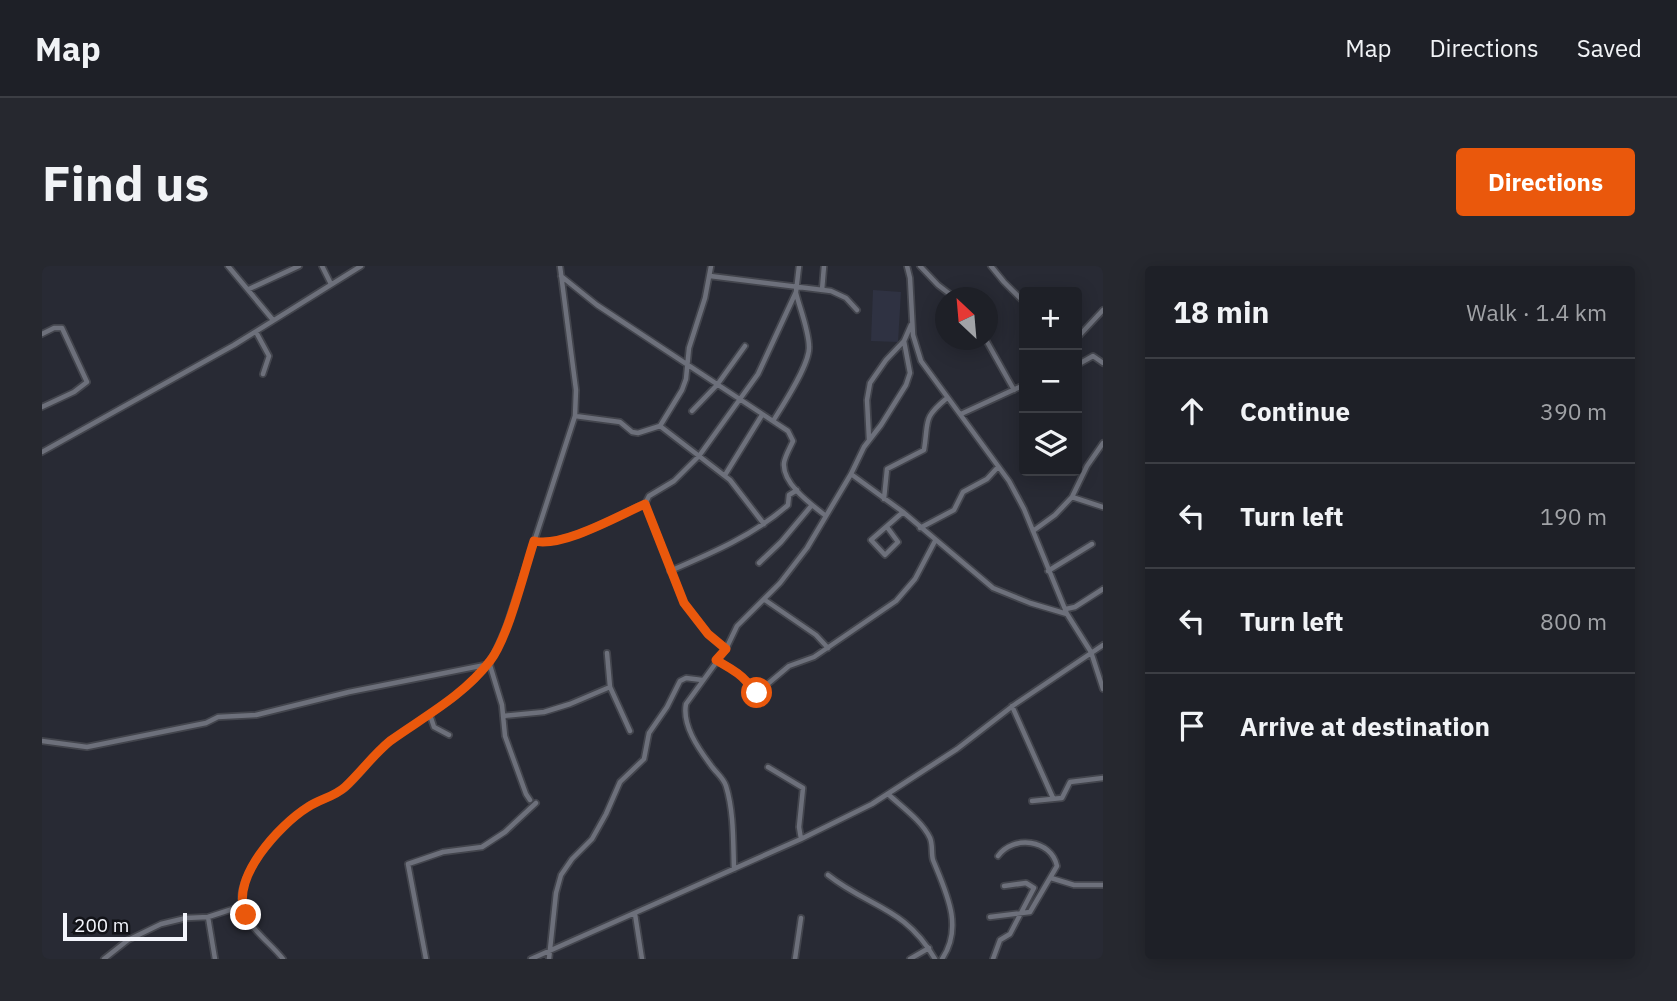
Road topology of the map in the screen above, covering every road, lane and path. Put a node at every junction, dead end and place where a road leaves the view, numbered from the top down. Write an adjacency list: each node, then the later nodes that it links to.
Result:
1 (228, 266): 16 (street)
2 (299, 266): 16 (street)
3 (322, 266): 14 (street)
4 (361, 266): 14 (street)
5 (560, 266): 12 (street)
6 (711, 266): 13 (street)
7 (799, 266): 17 (street)
8 (824, 266): 18 (street)
9 (920, 266): 15 (street)
10 (991, 266): 19 (street)
11 (909, 267): 23 (street)
12 (561, 276): 32 (street); 43 (street)
13 (710, 276): 17 (street); 32 (street)
14 (331, 284): 22 (street)
15 (941, 287)
16 (249, 289): 22 (street)
17 (797, 289): 18 (street); 37 (street); 44 (street)
18 (822, 290): 20 (street)
19 (1019, 297)
20 (857, 310)
21 (1103, 310): 25 (street)
22 (273, 320): 24 (street)
23 (912, 323): 27 (street); 38 (street)
24 (256, 332): 33 (street); 48 (street)
25 (1082, 333)
26 (42, 334): 39 (street)
27 (904, 341): 46 (street); 46 (street)
28 (745, 346): 34 (street)
29 (992, 350): 36 (street)
30 (1082, 362): 31 (street)
31 (1103, 363)
32 (687, 364): 34 (street); 45 (street)
33 (262, 374)
34 (717, 385): 37 (street); 40 (street)
35 (1019, 388): 36 (street)
36 (1014, 390): 41 (street)
37 (741, 398): 42 (street); 49 (street)
38 (947, 398): 41 (street); 55 (street)
39 (42, 407)
40 (692, 411)
41 (961, 414): 50 (street)
42 (762, 415): 44 (street); 52 (street)
43 (575, 416): 45 (street); 65 (street)
44 (773, 421): 53 (street)
45 (660, 426): 49 (street)
46 (869, 440): 51 (street)
47 (1103, 443): 54 (street)
48 (42, 452)
49 (699, 457): 52 (street); 56 (street)
50 (998, 467): 63 (street); 64 (street)
51 (851, 474): 55 (street); 60 (street)
52 (725, 475): 61 (street)
53 (798, 490): 57 (street); 61 (street)
54 (1072, 497): 58 (street); 64 (street)
55 (884, 500): 59 (street)
56 (645, 504): 65 (street); 70 (street)
57 (812, 505): 60 (street); 68 (street)
58 (1103, 507)
59 (903, 512): 62 (street); 63 (street)
60 (826, 516): 72 (street)
61 (764, 524): 70 (street)
62 (887, 527): 62 (street)
63 (920, 528): 66 (street)
64 (1033, 531): 69 (street)
65 (534, 541): 80 (street)
66 (935, 541): 73 (street); 75 (street)
67 (1092, 544): 69 (street)
68 (759, 563)
69 (1048, 570): 73 (street)
70 (670, 571): 76 (street)
71 (1103, 589): 73 (street)
72 (765, 600): 75 (street); 76 (street)
73 (1067, 611): 77 (street)
74 (1103, 645): 77 (street)
75 (828, 648): 79 (street)
76 (726, 649): 79 (street)
77 (1091, 652): 83 (street); 84 (street)
78 (607, 653): 82 (street)
79 (716, 660): 81 (street)
80 (488, 663): 85 (street); 86 (street); 89 (street)
81 (702, 680): 99 (street); 111 (street)
82 (610, 687): 86 (street); 87 (street)
83 (1103, 689)
84 (1012, 706): 92 (street); 93 (street)
85 (430, 715): 88 (street); 104 (street)
86 (503, 716): 94 (street)
87 (630, 731)
88 (449, 735)
89 (42, 741)
90 (768, 767): 97 (street)
91 (1103, 778): 93 (street)
92 (888, 794): 97 (street); 122 (street)
93 (1053, 798): 95 (street)
94 (530, 800)
95 (1032, 801)
96 (536, 803): 115 (street)
97 (802, 839): 99 (street)
98 (998, 856): 101 (street)
99 (734, 869): 105 (street)
100 (828, 875): 110 (street)
101 (1051, 878): 102 (street); 106 (street)
102 (1103, 885)
103 (1004, 886): 106 (street)
104 (242, 906): 107 (street); 114 (street)
105 (635, 914): 111 (street); 118 (street)
106 (1020, 914): 108 (street); 123 (street)
107 (208, 917): 112 (street); 113 (street)
108 (990, 917)
109 (802, 918): 119 (street)
110 (929, 948): 120 (street); 121 (street)
111 (550, 950): 116 (street); 117 (street)
112 (104, 959)
113 (215, 959)
114 (283, 959)
115 (426, 959)
116 (531, 959)
117 (549, 959)
118 (642, 959)
119 (795, 959)
120 (911, 959)
121 (935, 959)
122 (942, 959)
123 (993, 959)

